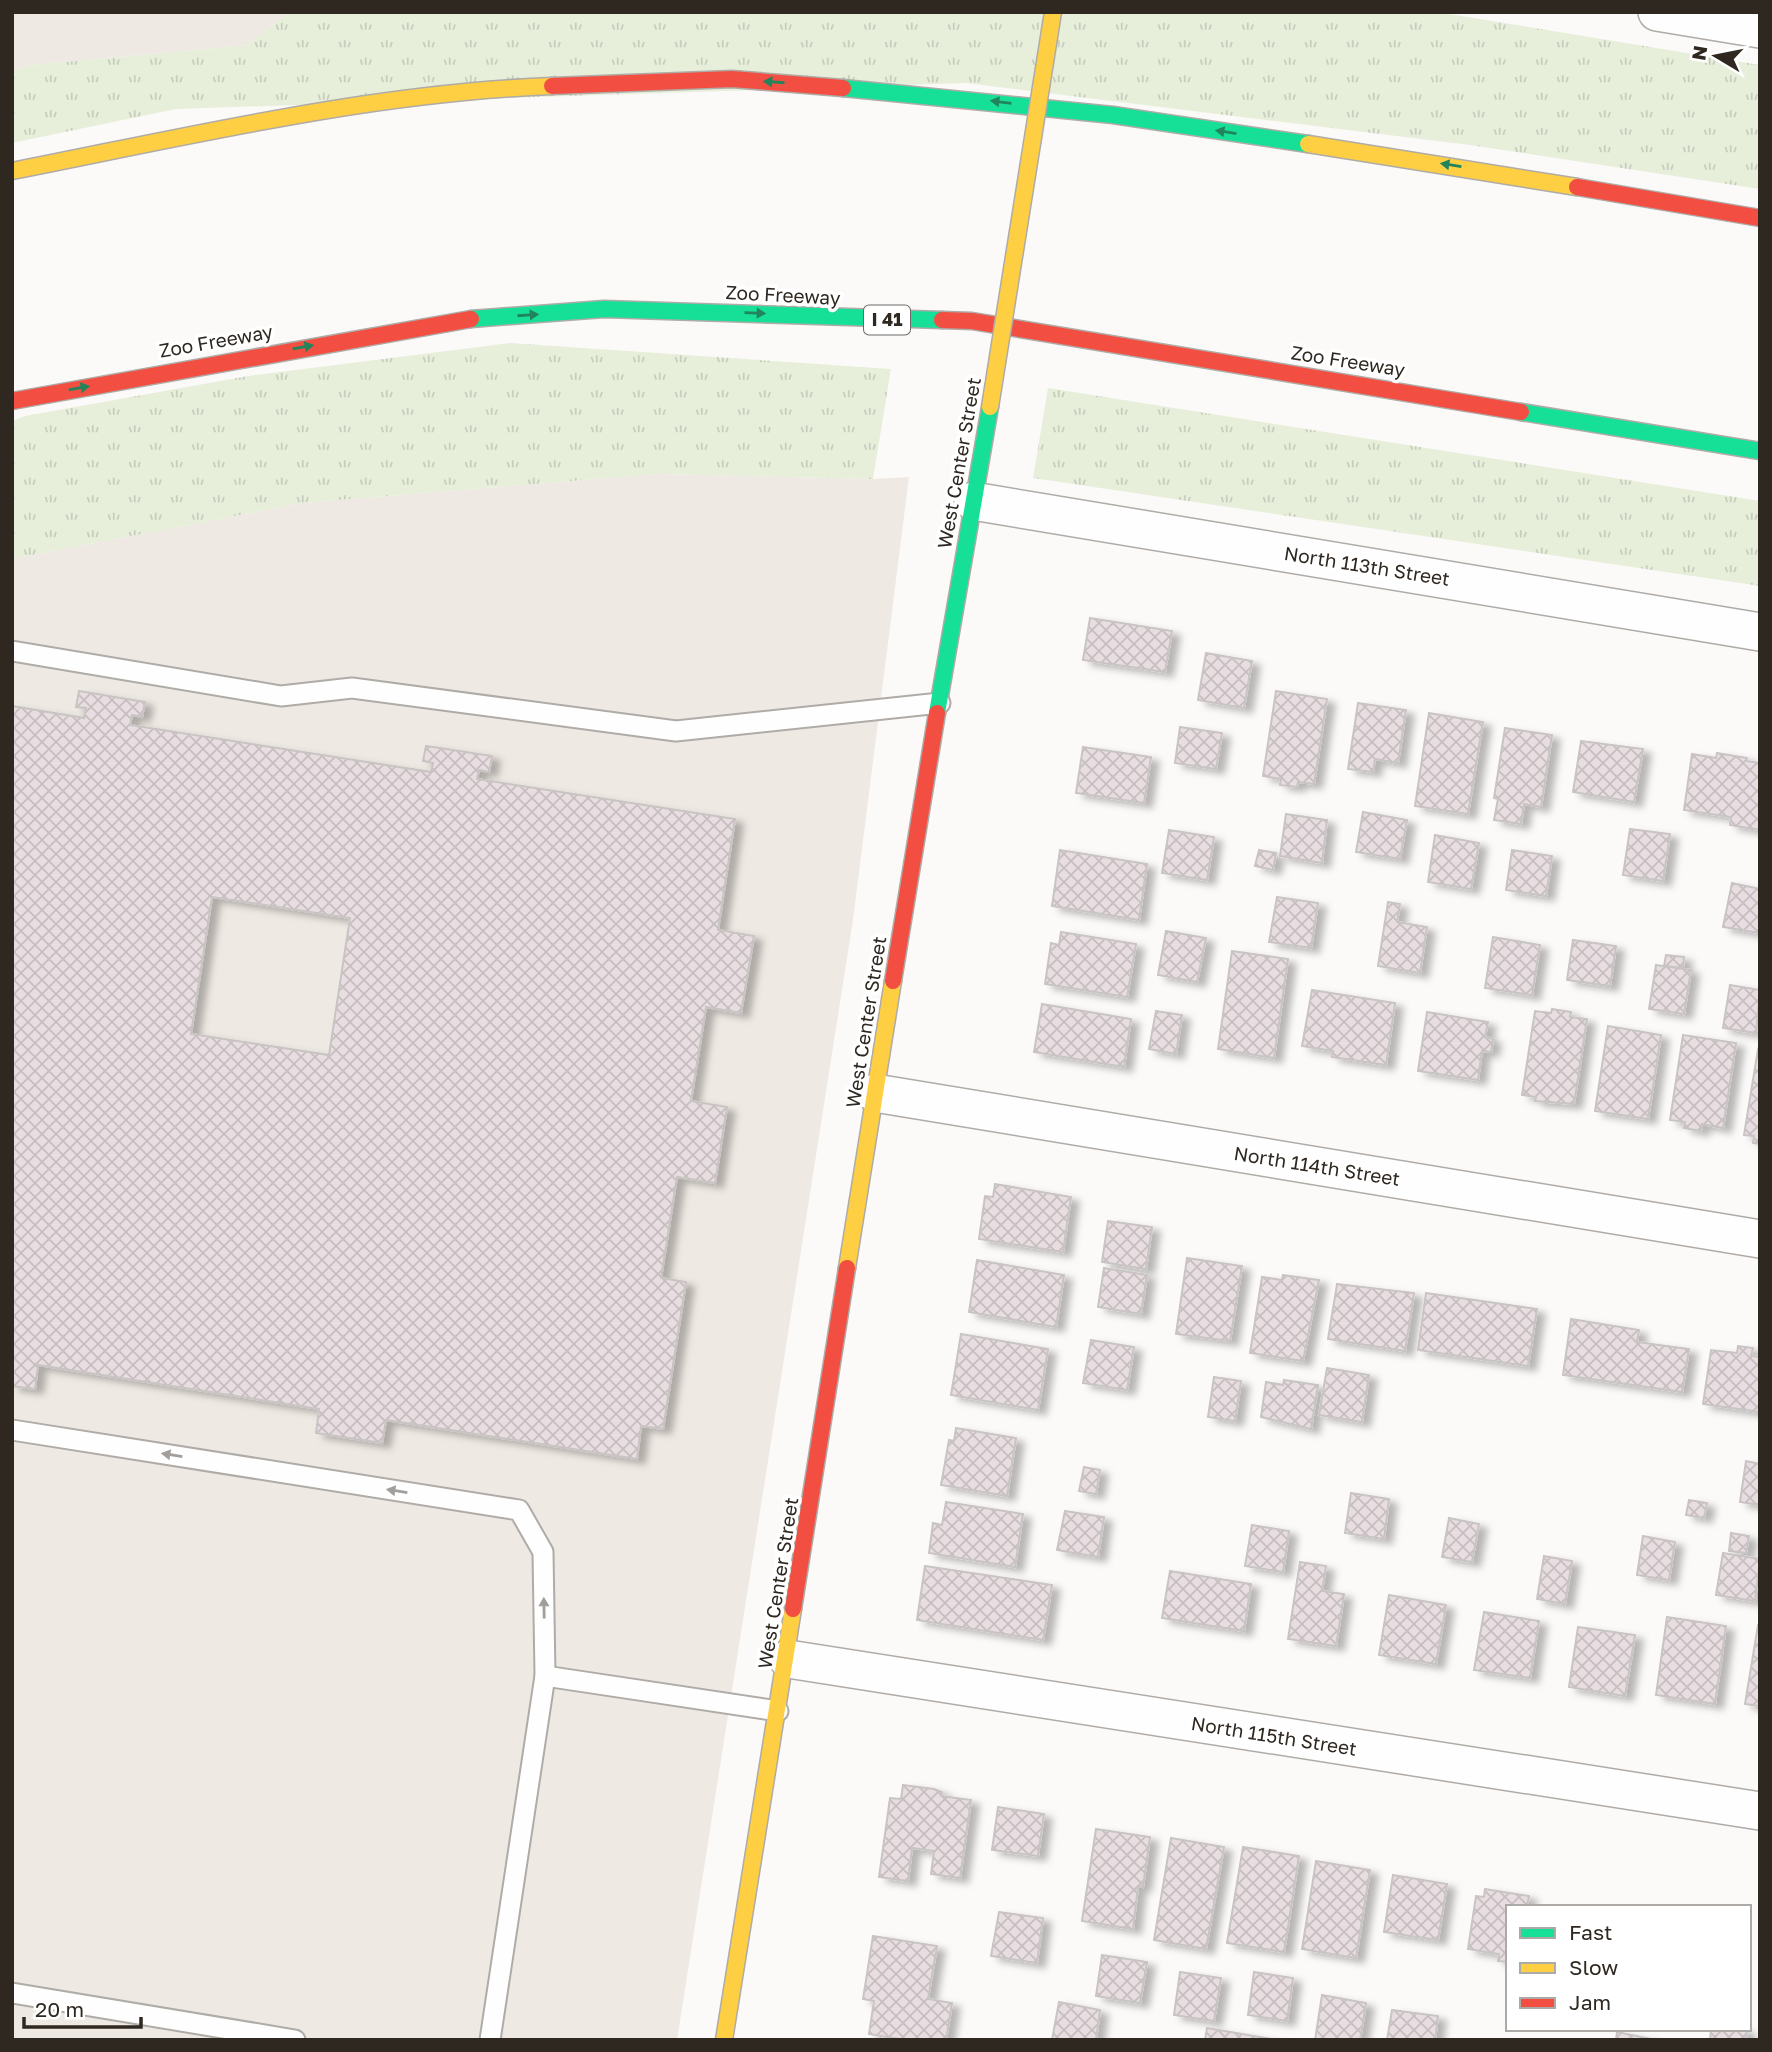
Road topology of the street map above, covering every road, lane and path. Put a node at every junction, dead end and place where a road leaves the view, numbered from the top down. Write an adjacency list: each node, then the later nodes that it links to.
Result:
1 (1053, 12): 10 (main road, West Center Street, bridge)
2 (1657, 12): 3 (street)
3 (1760, 29)
4 (1480, 170): 5 (main road, one-way to 5); 6 (main road); 7 (main road)
5 (12, 172)
6 (1760, 205)
7 (1760, 218)
8 (12, 401): 9 (main road, Zoo Freeway / I 41, one-way to 9)
9 (1760, 451)
10 (973, 501): 11 (street, North 113th Street); 13 (main road, West Center Street)
11 (1760, 632)
12 (12, 651): 13 (lane)
13 (940, 703): 14 (main road, West Center Street)
14 (875, 1093): 15 (street, North 114th Street); 17 (main road, West Center Street)
15 (1760, 1239)
16 (12, 1430): 18 (lane, one-way to 16)
17 (788, 1659): 19 (main road, West Center Street); 20 (street, North 115th Street)
18 (545, 1676): 19 (lane); 23 (lane)
19 (778, 1711): 24 (main road, West Center Street)
20 (1760, 1811)
21 (12, 1993): 22 (lane)
22 (295, 2040)
23 (489, 2040)
24 (724, 2040)

